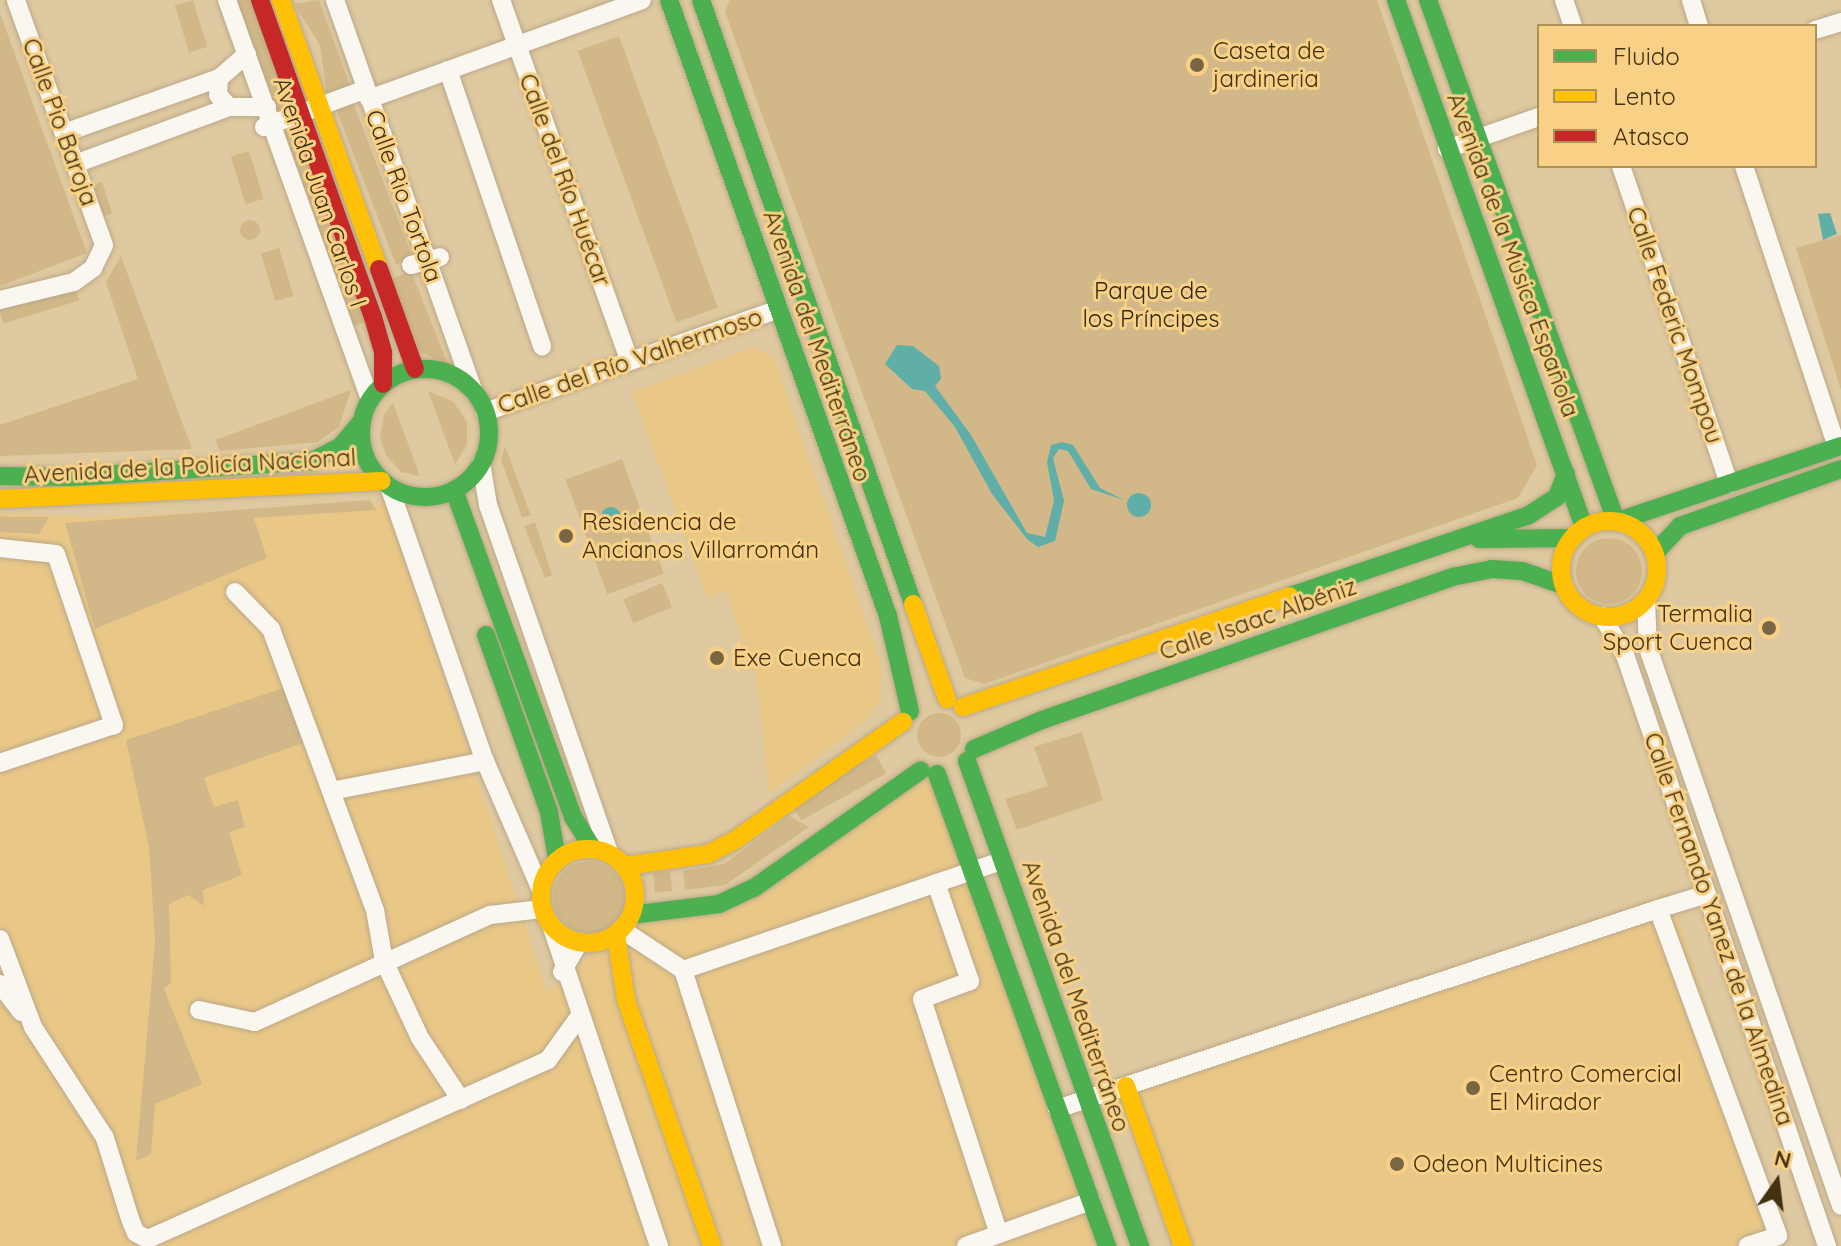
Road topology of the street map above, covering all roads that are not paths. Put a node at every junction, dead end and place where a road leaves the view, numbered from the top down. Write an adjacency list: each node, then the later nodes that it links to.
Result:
1 (16, 0): 28 (street, Calle Pio Baroja)
2 (227, 0): 19 (street, Avenida Juan Carlos I)
3 (260, 0): 25 (street, Avenida Juan Carlos I)
4 (281, 0): 23 (street, Avenida Juan Carlos I)
5 (335, 0): 22 (street, Calle Rio Tortola)
6 (501, 0): 18 (street, Calle del Río Huécar)
7 (642, 0): 18 (street)
8 (669, 0): 35 (street, Avenida del Mediterráneo)
9 (701, 0): 62 (street, Avenida del Mediterráneo)
10 (1396, 0): 30 (street, Avenida de la Música Española)
11 (1428, 0): 29 (street, Avenida de la Música Española)
12 (1564, 0): 15 (street)
13 (1691, 0): 16 (street)
14 (1841, 22): 17 (street)
15 (1572, 24)
16 (1698, 24)
17 (1817, 29)
18 (517, 45): 20 (street); 37 (street, Calle del Río Huécar)
19 (247, 54): 21 (street); 27 (street, Avenida Juan Carlos I)
20 (448, 70): 22 (street); 36 (street)
21 (219, 78): 24 (street); 28 (street)
22 (368, 94): 23 (street); 40 (street, Calle Rio Tortola)
23 (320, 106): 25 (street); 38 (street, Avenida Juan Carlos I)
24 (229, 107): 27 (street); 31 (street)
25 (301, 113): 27 (street); 39 (street, Avenida Juan Carlos I)
26 (1537, 118): 29 (street)
27 (268, 119): 41 (street, Avenida Juan Carlos I)
28 (64, 133): 31 (street, Calle Pio Baroja)
29 (1477, 139): 30 (street); 53 (street, Avenida de la Música Española)
30 (1447, 149): 47 (street, Avenida de la Música Española)
31 (75, 164): 34 (street, Calle Pio Baroja)
32 (1622, 168): 50 (street, Calle Federic Mompou)
33 (1745, 168): 44 (street)
34 (0, 300)
35 (776, 310): 37 (street, Calle del Río Valhermoso); 63 (street, Avenida del Mediterráneo)
36 (542, 346)
37 (629, 359): 42 (street, Calle del Río Valhermoso)
38 (415, 369): 39 (street); 40 (street)
39 (383, 384): 41 (street)
40 (474, 392): 42 (street)
41 (370, 399): 43 (street)
42 (485, 412): 45 (street)
43 (362, 421): 48 (street, Avenida de la Policía Nacional); 49 (street)
44 (1839, 446): 50 (street)
45 (481, 463): 51 (street); 69 (street)
46 (1841, 469): 57 (street)
47 (1566, 474): 54 (street, Avenida de la Música Española); 55 (street, Calle Isaac Albéniz)
48 (0, 476)
49 (385, 483): 51 (street); 52 (street, Avenida de la Policía Nacional); 65 (street)
50 (1729, 484): 53 (street)
51 (445, 492): 69 (street); 70 (street)
52 (0, 499)
53 (1617, 521): 54 (street); 57 (street)
54 (1578, 532): 55 (street, Calle Isaac Albéniz); 58 (street)
55 (1459, 540): 62 (street, Calle Isaac Albéniz)
56 (0, 548): 66 (street)
57 (1655, 553): 60 (street)
58 (1563, 585): 61 (street); 64 (street, Calle Isaac Albéniz)
59 (235, 592): 68 (street)
60 (1646, 600): 61 (street); 94 (street, Calle Fernando Yanez de la Almedina)
61 (1602, 616): 75 (street, Calle Fernando Yanez de la Almedina)
62 (955, 703): 63 (street); 64 (street)
63 (907, 716): 67 (street); 72 (street)
64 (970, 755): 67 (street); 71 (street, Avenida del Mediterráneo)
65 (485, 761): 68 (street); 76 (street)
66 (0, 763)
67 (929, 772): 73 (street); 78 (street)
68 (331, 791): 81 (street)
69 (600, 851): 70 (street); 72 (street)
70 (557, 859): 76 (street)
71 (1002, 861): 73 (street); 91 (street, Avenida del Mediterráneo)
72 (626, 866): 78 (street)
73 (971, 871): 74 (street); 92 (street)
74 (936, 883): 82 (street); 95 (street)
75 (1707, 894): 77 (street); 104 (street, Calle Fernando Yanez de la Almedina)
76 (545, 908): 80 (street); 81 (street); 83 (street)
77 (1658, 909): 89 (street); 103 (street)
78 (623, 926): 80 (street); 82 (street); 85 (street)
79 (0, 939): 88 (street)
80 (585, 942): 83 (street); 85 (street)
81 (384, 961): 86 (street); 90 (street)
82 (683, 970): 98 (street)
83 (562, 972): 87 (street)
84 (0, 984): 88 (street)
85 (626, 1000): 97 (street)
86 (199, 1010)
87 (579, 1017): 90 (street); 96 (street)
88 (33, 1027): 90 (street)
89 (1126, 1086): 91 (street); 102 (street, Avenida del Mediterráneo)
90 (461, 1100)
91 (1086, 1100): 92 (street); 101 (street, Avenida del Mediterráneo)
92 (1057, 1109): 93 (street)
93 (1091, 1201): 95 (street); 100 (street)
94 (1841, 1206)
95 (999, 1234): 99 (street)
96 (659, 1246)
97 (712, 1246)
98 (772, 1246)
99 (966, 1246)
100 (1107, 1246)
101 (1140, 1246)
102 (1183, 1246)
103 (1748, 1246)
104 (1827, 1246)

